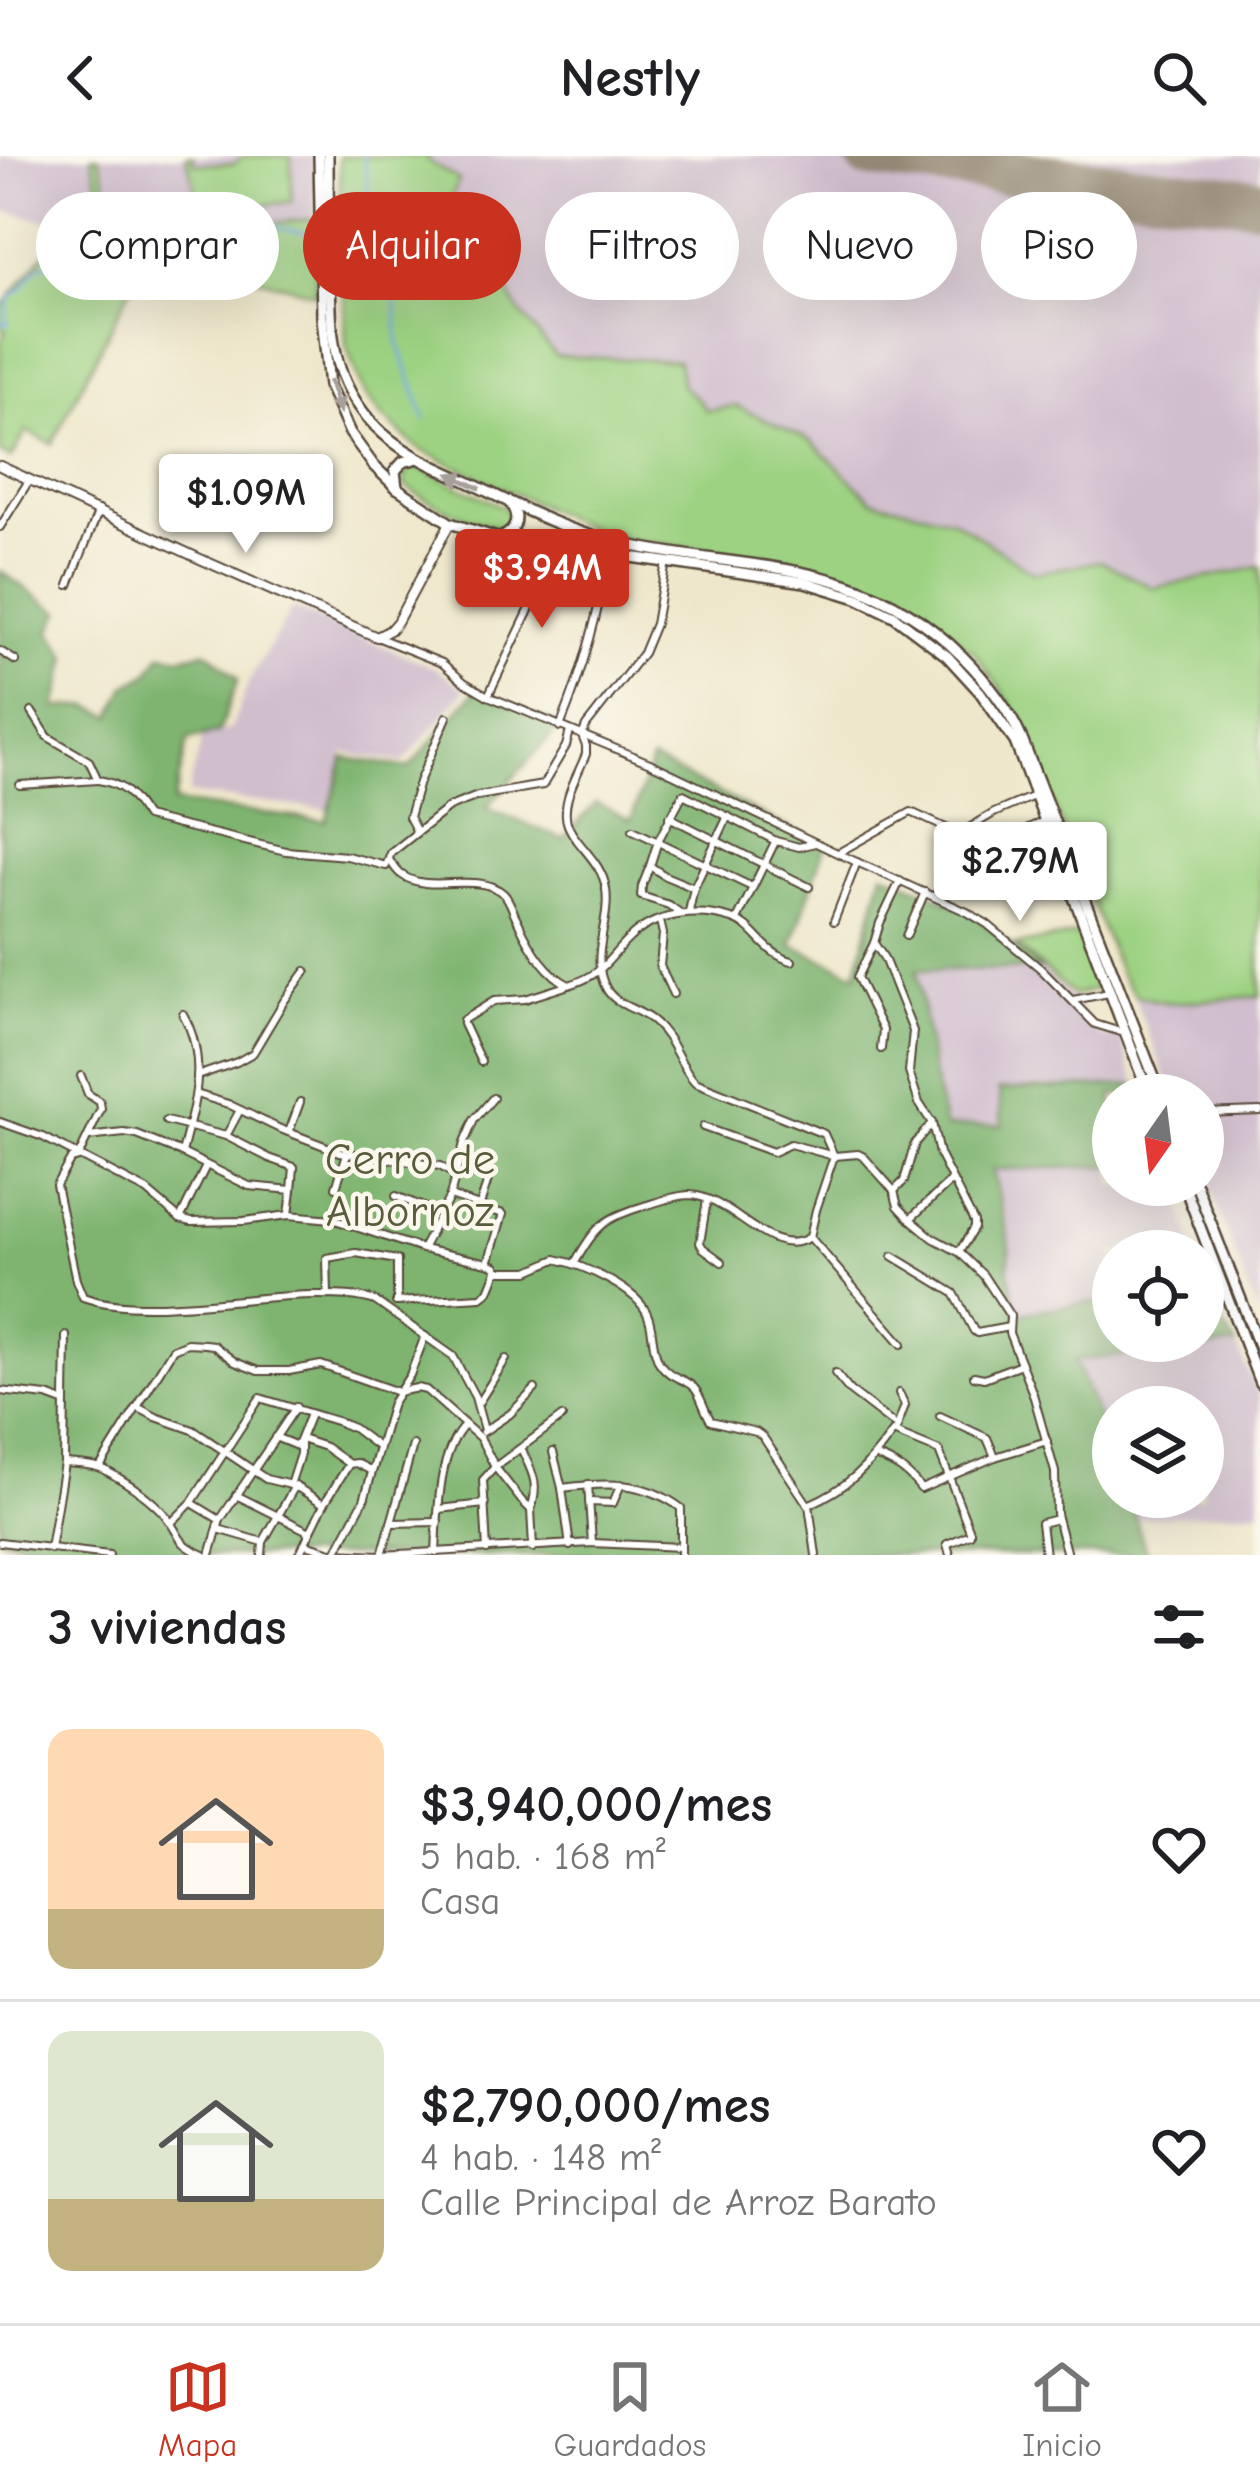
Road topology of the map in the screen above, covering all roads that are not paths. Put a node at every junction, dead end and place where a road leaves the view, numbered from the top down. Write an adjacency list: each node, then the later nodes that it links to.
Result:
1 (324, 156): 2 (main road); 5 (main road, one-way to 5)
2 (421, 460): 5 (main road); 6 (main road, one-way to 2)
3 (0, 466): 4 (street)
4 (30, 479): 7 (street); 9 (street)
5 (397, 488): 8 (main road)
6 (508, 501): 10 (main road); 68 (main road)
7 (99, 510): 14 (street); 15 (street)
8 (450, 523): 10 (main road); 15 (street)
9 (0, 527)
10 (497, 538): 11 (main road)
11 (555, 547): 12 (main road); 18 (street)
12 (608, 554): 13 (main road); 21 (street)
13 (666, 562): 23 (street); 26 (main road)
14 (69, 585)
15 (377, 637): 18 (street)
16 (2, 655): 17 (street)
17 (16, 661)
18 (488, 697): 21 (street)
19 (32, 712): 24 (street)
20 (447, 717): 31 (street)
21 (560, 727): 22 (street)
22 (570, 731): 23 (street); 31 (street)
23 (582, 736): 36 (street); 58 (street)
24 (98, 780): 25 (street); 39 (street)
25 (20, 785)
26 (1036, 795): 29 (main road); 32 (street)
27 (728, 816): 28 (street); 34 (street); 35 (street)
28 (669, 817): 33 (street); 34 (street)
29 (1045, 820): 38 (street); 60 (main road)
30 (633, 830): 33 (street)
31 (417, 832): 39 (street)
32 (961, 833): 37 (street); 38 (street)
33 (658, 841): 41 (street); 42 (street)
34 (716, 841): 42 (street); 43 (street)
35 (776, 841): 36 (street); 43 (street)
36 (815, 843): 37 (street)
37 (837, 853): 40 (street)
38 (977, 857): 49 (street)
39 (390, 861): 59 (street)
40 (857, 862): 44 (street); 53 (street)
41 (650, 866): 47 (street); 50 (street)
42 (703, 866): 45 (street); 47 (street)
43 (763, 866): 45 (street); 46 (street)
44 (900, 881): 48 (street); 55 (street)
45 (752, 887): 51 (street)
46 (809, 887)
47 (694, 888): 50 (street)
48 (925, 892): 49 (street); 54 (street)
49 (934, 896): 62 (street)
50 (685, 913): 51 (street); 52 (street)
51 (737, 920): 56 (street)
52 (660, 921): 58 (street); 61 (street)
53 (834, 921)
54 (906, 936)
55 (874, 943): 65 (street); 79 (street)
56 (792, 961)
57 (306, 971): 70 (street)
58 (601, 971): 59 (street); 87 (street)
59 (569, 985): 66 (street)
60 (1109, 993): 62 (street); 64 (main road)
61 (673, 994)
62 (1073, 1000): 64 (street)
63 (183, 1014): 70 (street)
64 (1125, 1033): 67 (main road)
65 (881, 1049)
66 (481, 1062)
67 (1141, 1074)
68 (1153, 1074)
69 (81, 1076): 84 (street)
70 (197, 1076): 71 (street)
71 (196, 1094): 74 (street); 81 (street)
72 (493, 1098): 90 (street)
73 (300, 1102): 82 (street)
74 (240, 1110): 82 (street); 83 (street)
75 (1260, 1111): 76 (street)
76 (1224, 1112)
77 (166, 1121): 81 (street)
78 (0, 1122): 88 (street)
79 (932, 1124): 92 (street); 95 (street)
80 (704, 1126): 87 (street)
81 (188, 1128): 83 (street); 85 (street)
82 (290, 1132): 86 (street)
83 (226, 1136): 94 (street)
84 (87, 1137): 85 (street); 88 (street)
85 (182, 1153): 89 (street)
86 (347, 1154): 90 (street); 93 (street)
87 (834, 1156): 95 (street); 107 (street)
88 (78, 1157): 105 (street); 115 (street)
89 (206, 1166): 94 (street); 105 (street)
90 (455, 1175): 97 (street)
91 (488, 1180): 99 (street)
92 (952, 1181): 104 (street); 109 (street)
93 (336, 1187)
94 (292, 1190): 103 (street)
95 (894, 1191): 104 (street)
96 (396, 1196): 102 (street)
97 (449, 1196): 99 (street); 102 (street)
98 (707, 1200): 107 (street); 111 (street); 113 (street)
99 (479, 1206): 106 (street); 112 (street)
100 (1192, 1206): 127 (main road)
101 (1204, 1206): 122 (main road)
102 (440, 1214): 108 (street)
103 (289, 1215): 105 (street); 108 (street)
104 (910, 1219): 109 (street)
105 (180, 1220)
106 (474, 1224)
107 (810, 1237): 121 (street)
108 (422, 1249): 112 (street)
109 (959, 1252): 118 (street)
110 (893, 1256): 118 (street)
111 (722, 1262)
112 (488, 1263): 114 (street)
113 (574, 1264): 114 (street); 168 (street)
114 (497, 1271): 116 (street)
115 (328, 1295): 116 (street); 117 (street)
116 (397, 1302): 117 (street)
117 (386, 1308): 120 (street)
118 (1010, 1327): 124 (street)
119 (67, 1336): 132 (street)
120 (424, 1336): 130 (street); 133 (street)
121 (902, 1344)
122 (1260, 1348)
123 (506, 1359): 133 (street)
124 (1021, 1364): 126 (street); 143 (street)
125 (835, 1373): 140 (street)
126 (974, 1376)
127 (1260, 1383)
128 (0, 1390): 132 (street)
129 (536, 1390): 141 (street)
130 (398, 1392): 134 (street); 139 (street); 146 (street)
131 (898, 1394): 140 (street)
132 (63, 1402): 152 (street)
133 (478, 1405): 141 (street)
134 (136, 1406): 149 (street); 154 (street)
135 (296, 1407): 136 (street); 142 (street); 149 (street)
136 (310, 1414): 144 (street); 146 (street)
137 (940, 1416): 151 (street)
138 (562, 1418): 147 (street)
139 (465, 1424): 141 (street); 169 (street)
140 (895, 1430): 150 (street); 158 (street)
141 (482, 1434): 155 (street)
142 (275, 1437): 144 (street); 156 (street)
143 (1047, 1441): 151 (street); 172 (street)
144 (301, 1442): 153 (street); 161 (street)
145 (413, 1445): 176 (street)
146 (378, 1447): 157 (street)
147 (521, 1448): 155 (street); 170 (street)
148 (553, 1452): 162 (street)
149 (224, 1453): 156 (street); 164 (street)
150 (877, 1456): 158 (street); 168 (street)
151 (995, 1457): 158 (street)
152 (64, 1463): 154 (street); 185 (street)
153 (349, 1464): 157 (street); 166 (street)
154 (100, 1467): 175 (street)
155 (495, 1467): 167 (street); 170 (street)
156 (254, 1471): 161 (street); 163 (street)
157 (372, 1471): 190 (street)
158 (950, 1476): 197 (street)
159 (622, 1483): 160 (street); 165 (street); 187 (street)
160 (588, 1484): 162 (street); 165 (street)
161 (293, 1486): 166 (street); 171 (street)
162 (562, 1488): 183 (street)
163 (236, 1495): 171 (street); 173 (street)
164 (192, 1502): 173 (street); 175 (street)
165 (589, 1502): 182 (street)
166 (324, 1504): 178 (street)
167 (485, 1504): 169 (street); 186 (street)
168 (809, 1505): 196 (street)
169 (439, 1509): 174 (street)
170 (531, 1510): 184 (street)
171 (278, 1516): 178 (street); 180 (street)
172 (1058, 1519): 198 (street); 199 (street)
173 (220, 1520): 177 (street)
174 (438, 1522): 176 (street); 188 (street)
175 (171, 1523): 192 (street)
176 (391, 1523): 195 (street)
177 (218, 1529): 180 (street); 192 (street)
178 (310, 1532): 181 (street)
179 (0, 1542): 185 (street)
180 (263, 1542): 193 (street)
181 (305, 1544): 190 (street); 194 (street)
182 (592, 1544): 183 (street); 187 (street)
183 (570, 1546): 184 (street)
184 (533, 1548): 186 (street)
185 (50, 1549): 189 (street)
186 (487, 1550): 188 (street)
187 (681, 1551)
188 (436, 1553): 195 (street)
189 (89, 1554): 191 (street)
190 (335, 1554): 195 (street)
191 (109, 1555)
192 (207, 1555)
193 (262, 1555)
194 (299, 1555)
195 (382, 1555)
196 (816, 1555)
197 (950, 1555)
198 (1045, 1555)
199 (1067, 1555)

